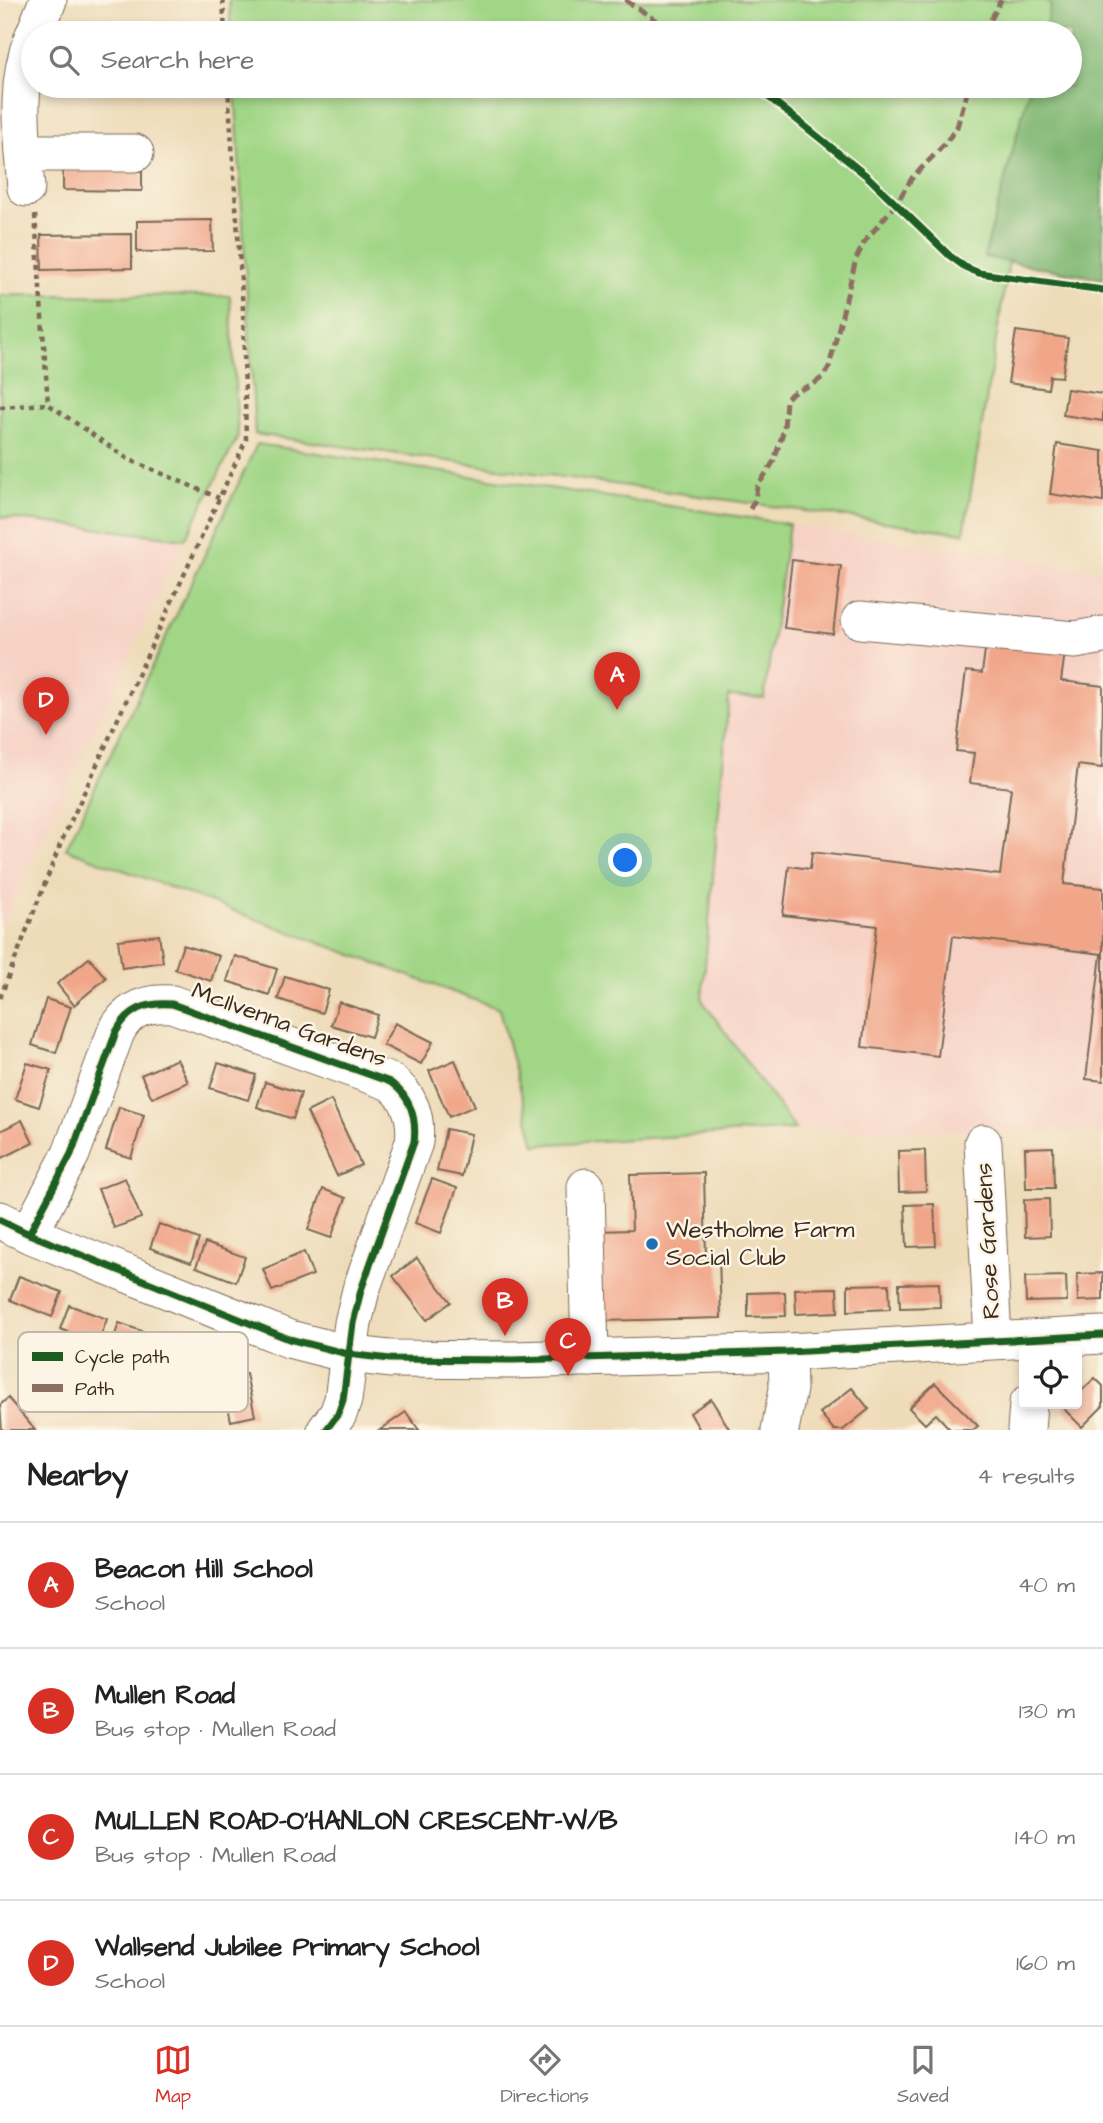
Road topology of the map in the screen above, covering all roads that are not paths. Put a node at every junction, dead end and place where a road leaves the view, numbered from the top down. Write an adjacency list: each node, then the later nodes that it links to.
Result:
1 (48, 0): 2 (street)
2 (40, 21)
3 (21, 98): 4 (street)
4 (135, 153)
5 (860, 620): 6 (street)
6 (1103, 635)
7 (983, 1143): 11 (street, Rose Gardens)
8 (586, 1187): 15 (street)
9 (14, 1227): 14 (street); 14 (street, McIlvenna Gardens)
10 (1103, 1335): 12 (street)
11 (993, 1340): 12 (street); 13 (street)
12 (1029, 1345)
13 (787, 1352): 15 (street); 18 (street)
14 (348, 1354): 15 (street); 17 (street, McIlvenna Gardens)
15 (590, 1358)
16 (1028, 1409): 19 (street)
17 (326, 1430)
18 (780, 1430)
19 (1026, 1430)

